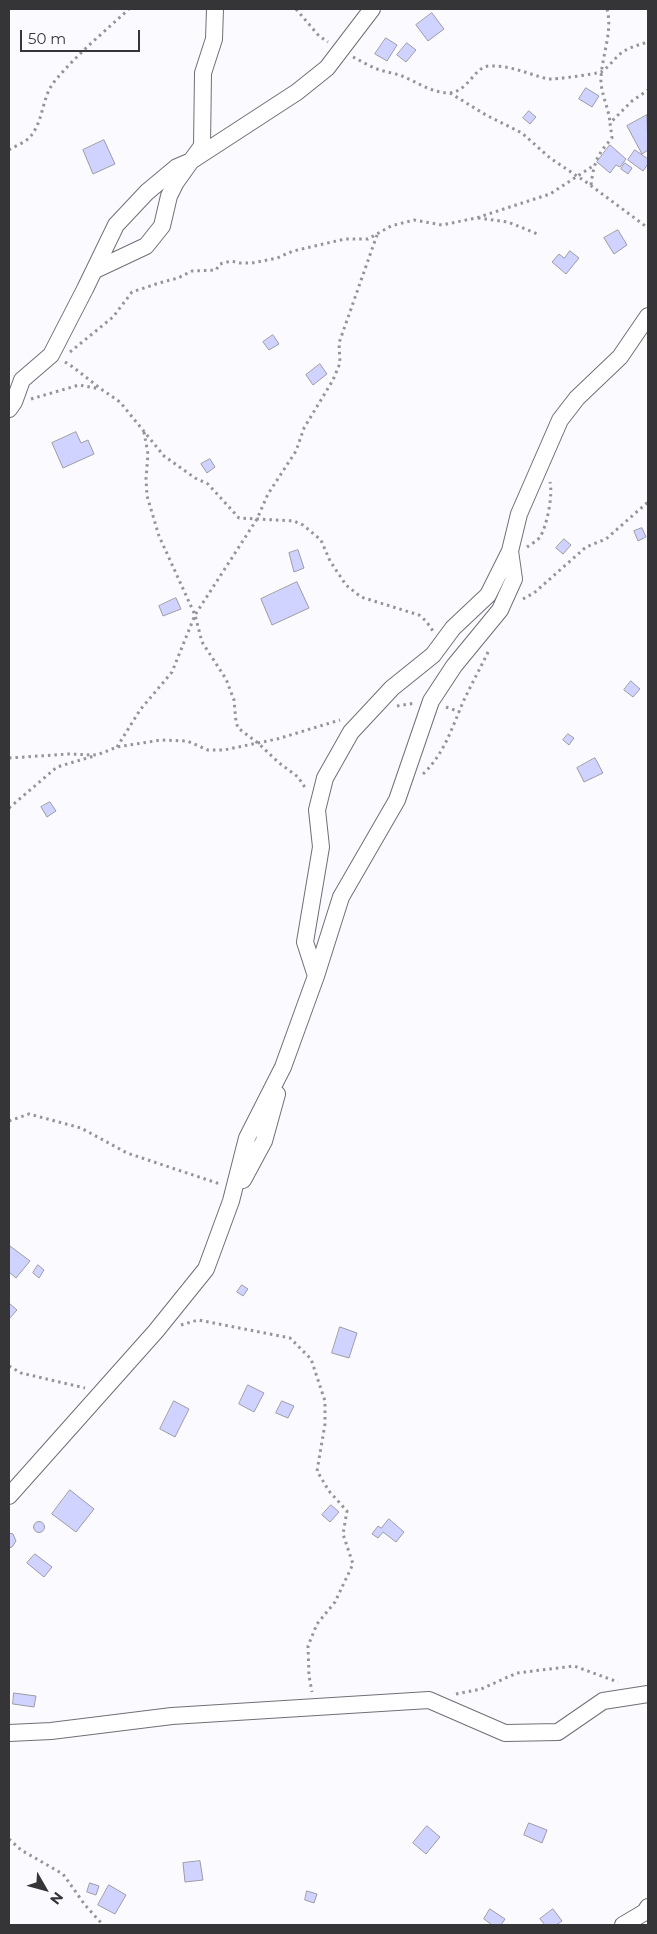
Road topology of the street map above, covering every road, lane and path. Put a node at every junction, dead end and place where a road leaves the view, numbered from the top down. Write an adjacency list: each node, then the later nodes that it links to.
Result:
1 (129, 9): 12 (path)
2 (215, 9): 13 (street)
3 (296, 9): 7 (path)
4 (372, 9): 7 (street)
5 (607, 9): 8 (path)
6 (648, 42): 8 (path)
7 (340, 50): 10 (path); 13 (street)
8 (602, 72): 10 (path); 11 (path)
9 (648, 90): 11 (path)
10 (449, 93): 15 (path)
11 (610, 123): 14 (path)
12 (9, 150)
13 (191, 161): 21 (street); 21 (street)
14 (593, 166): 15 (path); 16 (path)
15 (578, 176): 16 (path); 17 (path)
16 (591, 186): 18 (path)
17 (476, 218): 19 (path); 20 (path)
18 (648, 228)
19 (377, 234): 23 (path); 29 (path)
20 (540, 235)
21 (94, 270): 23 (street)
22 (648, 316): 27 (street)
23 (55, 357): 24 (path); 25 (street)
24 (101, 389): 25 (path); 26 (path)
25 (11, 406)
26 (144, 431): 29 (path); 32 (path)
27 (544, 457): 30 (street); 30 (path)
28 (648, 502): 31 (path)
29 (257, 519): 32 (path); 34 (path)
30 (511, 554): 31 (street); 34 (street)
31 (500, 610): 35 (street)
32 (195, 615): 39 (path); 40 (path)
33 (492, 641): 37 (path)
34 (437, 650): 36 (street)
35 (431, 702): 36 (path); 37 (path); 46 (street)
36 (372, 709): 44 (street)
37 (460, 712): 43 (path)
38 (342, 720): 39 (path)
39 (258, 743): 40 (path); 44 (path)
40 (117, 747): 41 (path)
41 (97, 755): 42 (path); 45 (path)
42 (9, 758)
43 (416, 781)
44 (318, 806): 46 (street)
45 (9, 808)
46 (316, 976): 48 (street)
47 (9, 1121): 48 (path)
48 (233, 1195): 49 (street)
49 (156, 1332): 51 (street); 56 (path)
50 (9, 1366): 51 (path)
51 (110, 1383): 52 (street)
52 (9, 1496)
53 (621, 1683): 54 (path)
54 (455, 1694)
55 (648, 1694): 56 (street)
56 (315, 1706): 57 (street)
57 (9, 1733)
58 (9, 1839): 60 (path)
59 (648, 1907): 61 (street)
60 (103, 1925)
61 (623, 1925)

